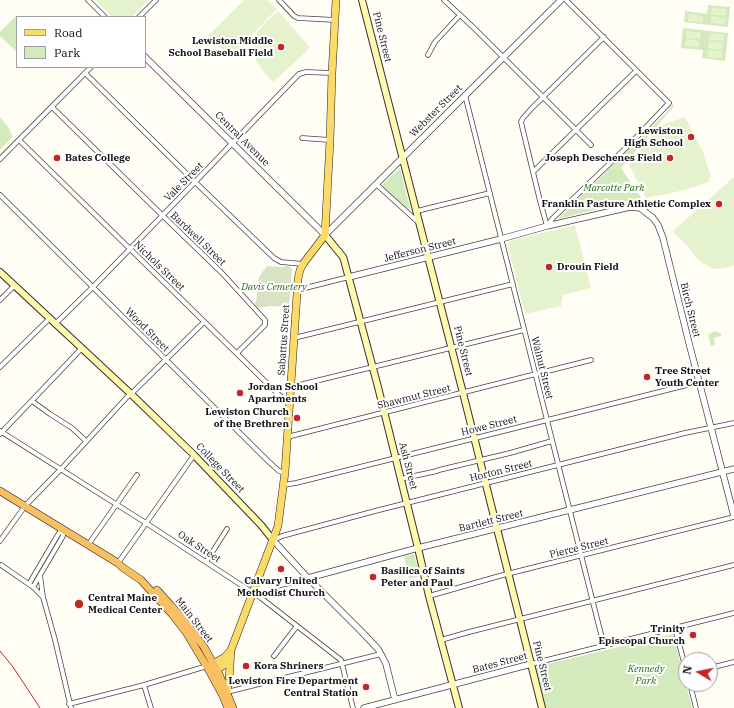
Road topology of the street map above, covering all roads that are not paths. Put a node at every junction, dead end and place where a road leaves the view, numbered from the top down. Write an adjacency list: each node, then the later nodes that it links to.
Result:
1 (88, 0): 10 (street)
2 (156, 0): 11 (street)
3 (278, 0): 12 (street)
4 (336, 0): 12 (main road)
5 (362, 0): 30 (main road, Pine Street)
6 (444, 0): 9 (street)
7 (561, 0): 15 (street, Webster Street)
8 (566, 0): 13 (street)
9 (460, 15): 14 (street); 15 (street)
10 (103, 16)
11 (140, 16)
12 (335, 20): 20 (main road)
13 (604, 37): 18 (street); 22 (street)
14 (428, 54)
15 (503, 57): 21 (street, Webster Street); 22 (street)
16 (146, 58): 28 (street, Central Avenue)
17 (90, 68): 19 (street)
18 (636, 70): 24 (street); 40 (street)
19 (85, 73): 23 (street); 33 (street)
20 (332, 73): 27 (main road); 28 (street, Vale Street)
21 (466, 95): 30 (street, Webster Street); 35 (street, Walnut Street)
22 (544, 97): 24 (street); 32 (street)
23 (52, 107): 26 (street); 38 (street, Bardwell Street)
24 (576, 130): 29 (street); 32 (street)
25 (302, 138): 27 (street)
26 (19, 140): 31 (street); 43 (street, Nichols Street)
27 (330, 140): 41 (main road)
28 (233, 143): 33 (street, Vale Street); 41 (street, Central Avenue)
29 (591, 145)
30 (403, 157): 34 (street, Webster Street); 37 (main road, Pine Street)
31 (0, 159)
32 (533, 172): 40 (street)
33 (195, 182): 38 (street, Vale Street); 45 (street)
34 (376, 184): 39 (street); 41 (street, Webster Street)
35 (490, 193): 37 (street); 42 (street, Walnut Street)
36 (0, 196): 50 (street, Wood Street)
37 (417, 211): 39 (main road, Pine Street)
38 (162, 215): 43 (street, Vale Street); 62 (street, Bardwell Street)
39 (420, 223): 44 (main road, Pine Street)
40 (547, 226): 42 (street, Jefferson Street); 68 (street, Birch Street)
41 (325, 235): 45 (main road, Sabattus Street); 47 (main road, Ash Street)
42 (501, 239): 44 (street, Jefferson Street); 48 (street, Walnut Street)
43 (130, 248): 50 (street, Vale Street); 55 (street, Nichols Street)
44 (429, 257): 47 (street, Jefferson Street); 53 (main road, Pine Street)
45 (303, 264): 51 (main road, Sabattus Street)
46 (0, 272): 49 (main road, College Street)
47 (349, 277): 51 (street, Jefferson Street); 56 (main road, Ash Street)
48 (513, 284): 53 (street); 58 (street, Walnut Street)
49 (14, 286): 52 (street); 54 (main road, College Street)
50 (93, 287): 57 (street, Vale Street); 63 (street, Wood Street)
51 (297, 290): 59 (main road, Sabattus Street)
52 (0, 300)
53 (440, 302): 56 (street); 60 (main road, Pine Street)
54 (49, 319): 57 (main road, College Street); 65 (street)
55 (204, 322): 62 (street, Nichols Street); 63 (street)
56 (361, 322): 59 (street); 66 (main road, Ash Street)
57 (55, 324): 61 (main road, College Street)
58 (524, 330): 60 (street); 67 (street, Walnut Street)
59 (294, 338): 69 (main road, Sabattus Street)
60 (452, 347): 66 (street); 70 (main road, Pine Street)
61 (81, 349): 71 (main road, College Street); 72 (street)
62 (237, 353): 73 (street, Nichols Street)
63 (166, 360): 71 (street); 89 (street, Wood Street)
64 (591, 360): 67 (street, Shawmut Street)
65 (0, 366)
66 (372, 367): 69 (street); 74 (main road, Ash Street)
67 (536, 375): 70 (street, Shawmut Street); 75 (street, Walnut Street)
68 (699, 382): 75 (street, Howe Street); 77 (street, Birch Street)
69 (291, 387): 73 (main road, Sabattus Street)
70 (463, 393): 74 (street, Shawmut Street); 80 (main road, Pine Street)
71 (131, 394): 81 (street); 83 (main road, College Street)
72 (32, 401): 78 (street); 81 (street)
73 (290, 403): 79 (main road, Sabattus Street)
74 (384, 412): 79 (street, Shawmut Street); 84 (main road, Ash Street)
75 (547, 420): 80 (street, Howe Street); 82 (street, Walnut Street)
76 (734, 423): 77 (street, Horton Street)
77 (712, 427): 86 (street, Horton Street); 90 (street, Birch Street)
78 (1, 433): 87 (street, Oak Street)
79 (287, 437): 89 (main road, Sabattus Street)
80 (474, 438): 84 (street, Howe Street); 85 (main road, Pine Street)
81 (86, 441): 87 (street)
82 (552, 441): 85 (street); 86 (street, Walnut Street)
83 (194, 455): 101 (street); 105 (main road, College Street)
84 (395, 458): 92 (main road, Ash Street); 94 (street, Howe Street)
85 (480, 460): 92 (street); 93 (main road, Pine Street)
86 (558, 465): 93 (street, Horton Street); 99 (street, Walnut Street)
87 (60, 469): 97 (street, Oak Street); 98 (street)
88 (734, 469): 90 (street, Bartlett Street)
89 (285, 472): 94 (main road, Sabattus Street)
90 (723, 472): 99 (street, Bartlett Street); 100 (street, Birch Street)
91 (137, 475): 97 (street)
92 (400, 479): 96 (main road, Ash Street)
93 (486, 483): 96 (street, Horton Street); 102 (main road, Pine Street)
94 (283, 485): 105 (main road, Sabattus Street)
95 (0, 491): 98 (highway, Main Street)
96 (407, 503): 105 (street, Horton Street); 108 (main road, Ash Street)
97 (117, 504): 101 (street, Oak Street); 107 (street)
98 (25, 506): 104 (highway, Main Street); 106 (street)
99 (570, 510): 102 (street, Bartlett Street); 109 (street, Walnut Street)
100 (734, 516): 109 (street, Pierce Street)
101 (146, 523): 110 (street, Oak Street); 111 (street)
102 (497, 528): 108 (street, Bartlett Street); 114 (main road, Pine Street)
103 (227, 529): 110 (street)
104 (63, 530): 107 (highway, Main Street); 115 (street); 117 (street)
105 (273, 540): 116 (street, College Street); 118 (main road, Sabattus Street)
106 (0, 541)
107 (88, 545): 111 (highway, Main Street)
108 (418, 548): 116 (street, Bartlett Street); 119 (main road, Ash Street)
109 (581, 556): 114 (street, Pierce Street); 121 (street, Walnut Street)
110 (206, 562): 118 (street, Oak Street)
111 (118, 563): 136 (highway, Main Street)
112 (1, 565): 117 (street)
113 (734, 565): 121 (street)
114 (509, 574): 119 (street, Pierce Street); 123 (main road, Pine Street)
115 (40, 575): 117 (street); 120 (street)
116 (308, 578): 118 (street, Bartlett Street); 130 (street, College Street)
117 (31, 585): 120 (street)
118 (253, 592): 124 (street, Oak Street); 128 (main road, Sabattus Street)
119 (428, 596): 126 (main road, Ash Street)
120 (43, 598): 142 (street)
121 (592, 601): 123 (street); 127 (street, Walnut Street)
122 (734, 613): 125 (street, Bates Street)
123 (520, 619): 126 (street); 134 (main road, Pine Street)
124 (297, 626): 131 (street); 133 (street, Oak Street)
125 (675, 628): 127 (street, Bates Street); 129 (street)
126 (441, 640): 138 (main road, Ash Street)
127 (604, 646): 134 (street, Bates Street)
128 (231, 650): 136 (main road); 139 (main road)
129 (681, 652)
130 (381, 654): 133 (street); 141 (street, College Street)
131 (274, 656)
132 (734, 662): 135 (street)
133 (341, 664): 139 (street); 146 (street, Oak Street)
134 (531, 664): 138 (street, Bates Street); 149 (main road, Pine Street)
135 (718, 666)
136 (212, 668): 137 (street); 139 (highway, Main Street); 144 (highway, Main Street)
137 (144, 685): 142 (street); 143 (street)
138 (453, 685): 141 (street, Bates Street); 148 (main road, Ash Street)
139 (227, 692): 145 (highway, Main Street)
140 (692, 692): 150 (street)
141 (395, 700): 147 (street, Bates Street)
142 (70, 707)
143 (150, 708)
144 (228, 708)
145 (233, 708)
146 (353, 708)
147 (364, 708)
148 (459, 708)
149 (542, 708)
150 (696, 708)

